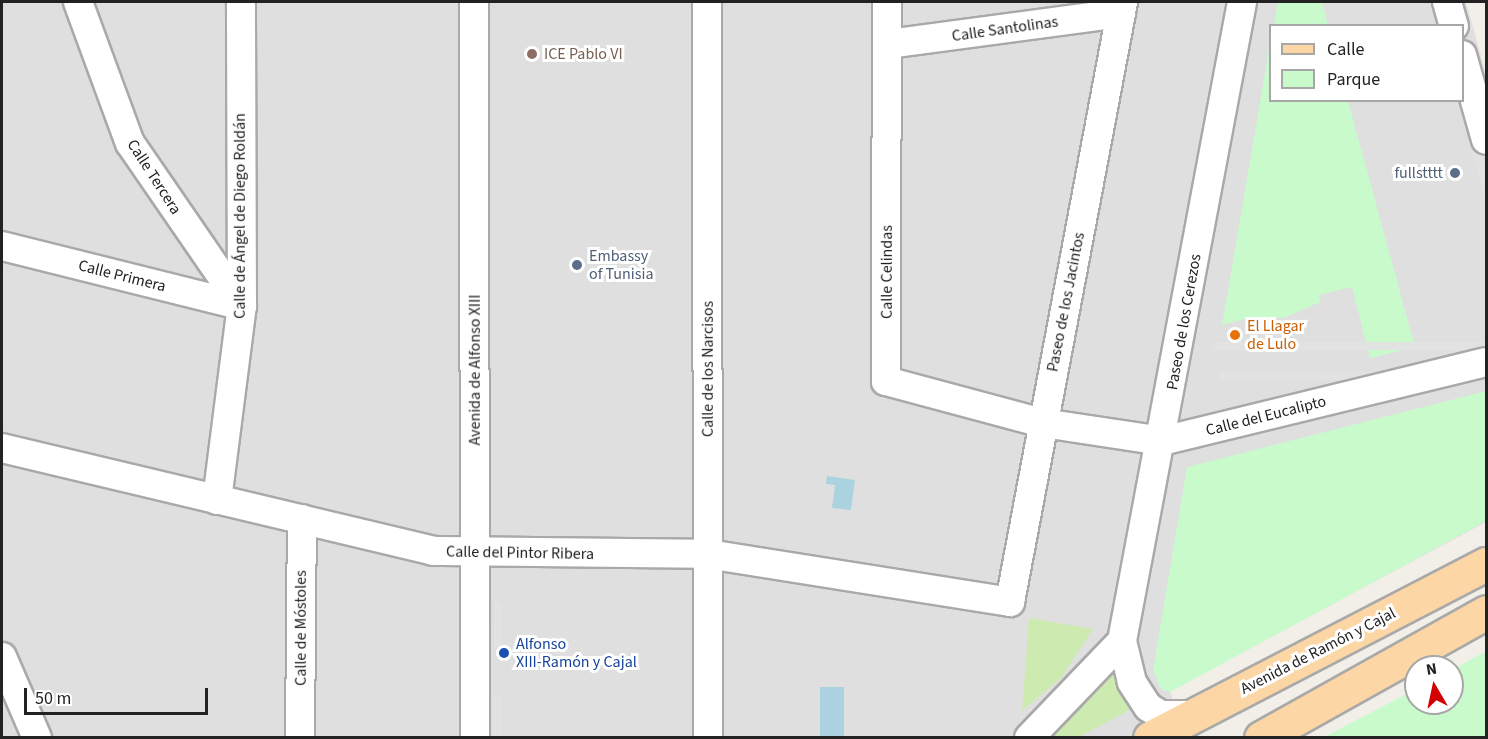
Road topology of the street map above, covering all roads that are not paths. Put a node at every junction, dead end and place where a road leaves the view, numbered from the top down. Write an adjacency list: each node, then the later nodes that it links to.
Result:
1 (78, 2): 14 (street, Calle Tercera)
2 (241, 2): 14 (street, Calle de Ángel de Diego Roldán)
3 (474, 2): 22 (street, Avenida de Alfonso XIII)
4 (707, 2): 21 (street, Calle de los Narcisos)
5 (887, 2): 10 (street, Calle Celindas)
6 (1242, 2): 17 (street, Paseo de los Cerezos)
7 (1448, 2): 9 (street)
8 (1122, 7): 10 (street, Calle Santolinas); 16 (street, Paseo de los Jacintos)
9 (1454, 24)
10 (888, 44): 16 (street, Calle Celindas)
11 (1464, 62): 12 (street)
12 (1486, 140)
13 (2, 246): 14 (street, Calle Primera)
14 (242, 306): 19 (street, Calle de Ángel de Diego Roldán)
15 (1486, 362): 17 (street, Calle del Eucalipto)
16 (1043, 423): 17 (street, Calle del Eucalipto); 24 (street, Paseo de los Jacintos)
17 (1162, 441): 26 (street, Paseo de los Cerezos)
18 (2, 448): 19 (street, Calle del Pintor Ribera)
19 (217, 500): 20 (street, Calle del Pintor Ribera)
20 (302, 519): 22 (street, Calle del Pintor Ribera); 30 (street, Calle de Móstoles)
21 (708, 554): 22 (street, Calle del Pintor Ribera); 24 (street, Calle del Pintor Ribera); 32 (street, Calle de los Narcisos)
22 (476, 555): 31 (street, Avenida de Alfonso XIII)
23 (1486, 564): 28 (main road, Avenida de Ramón y Cajal)
24 (1010, 602)
25 (1486, 612): 35 (main road)
26 (1122, 641): 28 (street, Paseo de los Cerezos); 33 (street)
27 (2, 657): 29 (street)
28 (1194, 715): 34 (main road, Avenida de Ramón y Cajal)
29 (37, 738)
30 (300, 738)
31 (475, 738)
32 (708, 738)
33 (1029, 738)
34 (1150, 738)
35 (1261, 738)

